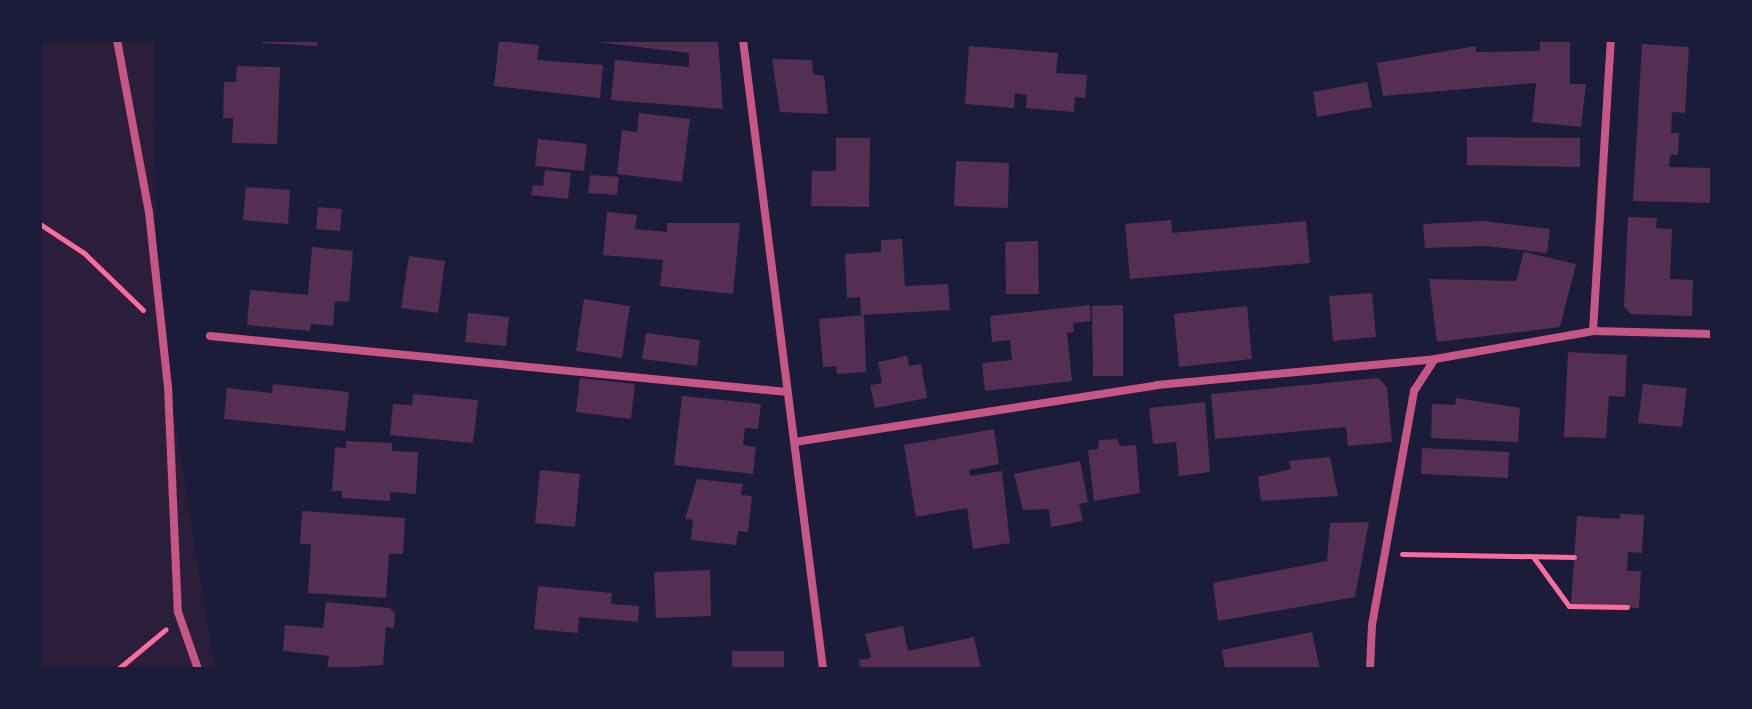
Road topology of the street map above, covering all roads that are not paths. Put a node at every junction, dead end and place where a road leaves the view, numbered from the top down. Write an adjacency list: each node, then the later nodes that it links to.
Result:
1 (117, 40): 10 (street)
2 (743, 40): 8 (street)
3 (1611, 40): 4 (street)
4 (1593, 331): 5 (street); 7 (street)
5 (1712, 334)
6 (210, 336): 8 (street)
7 (1435, 359): 9 (street); 12 (street)
8 (787, 392): 9 (street)
9 (795, 442): 11 (street)
10 (198, 669)
11 (823, 669)
12 (1370, 669)

